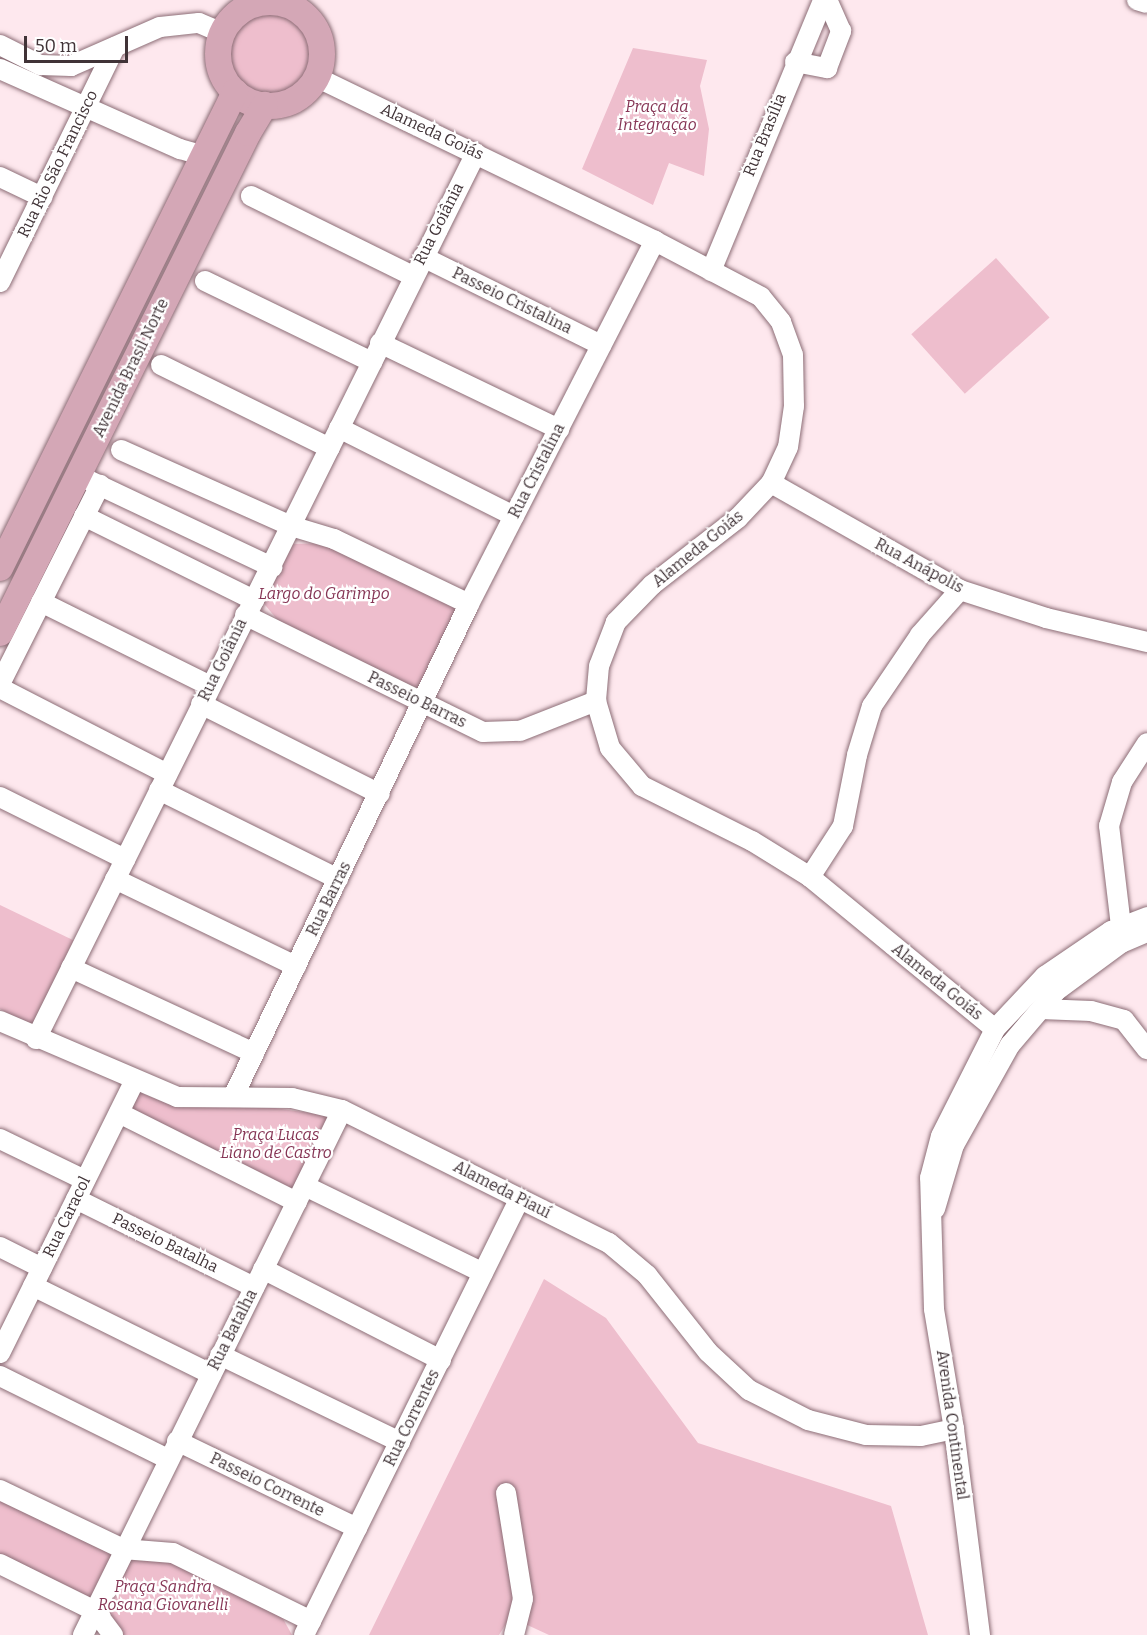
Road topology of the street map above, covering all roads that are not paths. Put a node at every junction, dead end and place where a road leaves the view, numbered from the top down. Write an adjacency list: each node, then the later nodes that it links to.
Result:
1 (825, 0): 9 (street, Rua Brasília); 9 (street)
2 (1137, 0): 4 (street)
3 (277, 1): 5 (main road); 6 (main road)
4 (1147, 3)
5 (313, 10): 11 (main road)
6 (222, 33): 8 (street); 12 (main road)
7 (0, 45): 8 (street)
8 (115, 47): 14 (street, Rua Rio São Francisco)
9 (795, 62): 22 (street, Rua Brasília)
10 (0, 69): 14 (street)
11 (316, 77): 13 (main road); 15 (street, Alameda Goiás)
12 (235, 92): 13 (main road); 16 (main road, Avenida Brasil Norte)
13 (266, 105): 34 (main road, Avenida Brasil Norte)
14 (85, 108): 16 (street); 19 (street, Rua Rio São Francisco)
15 (476, 153): 20 (street, Alameda Goiás); 21 (street, Rua Goiânia)
16 (204, 156): 40 (main road, Avenida Brasil Norte)
17 (0, 177): 19 (street)
18 (251, 196): 23 (street)
19 (42, 197): 25 (street, Rua Rio São Francisco)
20 (655, 241): 22 (street, Alameda Goiás); 27 (street, Rua Cristalina)
21 (423, 257): 23 (street, Rua Goiânia); 27 (street, Passeio Cristalina)
22 (711, 271): 35 (street, Alameda Goiás)
23 (413, 276): 26 (street, Rua Goiânia)
24 (205, 281): 28 (street)
25 (0, 282)
26 (380, 343): 28 (street, Rua Goiânia); 31 (street)
27 (601, 345): 31 (street, Rua Cristalina)
28 (372, 362): 30 (street, Rua Goiânia)
29 (161, 365): 32 (street)
30 (339, 428): 32 (street, Rua Goiânia); 37 (street)
31 (559, 429): 37 (street, Rua Cristalina)
32 (330, 448): 38 (street, Rua Goiânia)
33 (121, 450): 38 (street)
34 (89, 480): 36 (street); 39 (street); 45 (main road, Avenida Brasil Norte)
35 (771, 483): 41 (street, Rua Anápolis); 50 (street, Alameda Goiás)
36 (84, 516): 42 (street); 44 (street, Passeio Barras)
37 (514, 516): 43 (street, Rua Cristalina)
38 (291, 526): 39 (street, Rua Goiânia); 43 (street)
39 (272, 567): 44 (street, Rua Goiânia)
40 (0, 568)
41 (960, 590): 46 (street, Rua Anápolis); 58 (street)
42 (41, 602): 47 (street); 48 (street)
43 (469, 604): 51 (street, Rua Cristalina)
44 (249, 607): 48 (street, Rua Goiânia); 51 (street, Passeio Barras)
45 (0, 633)
46 (1147, 642)
47 (0, 684)
48 (210, 686): 52 (street, Rua Goiânia)
49 (0, 688): 54 (street)
50 (596, 701): 51 (street, Passeio Barras); 58 (street, Alameda Goiás)
51 (424, 703): 55 (street, Rua Barras)
52 (201, 704): 54 (street, Rua Goiânia); 55 (street)
53 (1147, 743): 62 (street)
54 (163, 782): 57 (street, Rua Goiânia); 60 (street)
55 (380, 794): 60 (street, Rua Barras)
56 (0, 797): 57 (street)
57 (125, 859): 59 (street, Rua Goiânia)
58 (810, 877): 68 (street, Alameda Goiás)
59 (115, 879): 64 (street); 65 (street, Rua Goiânia)
60 (338, 879): 64 (street, Rua Barras)
61 (1147, 917): 62 (street, Avenida Continental)
62 (1121, 926): 68 (street, Avenida Continental)
63 (1147, 932): 66 (street, Avenida Continental)
64 (296, 966): 71 (street, Rua Barras)
65 (71, 968): 69 (street, Rua Goiânia); 71 (street)
66 (1041, 1009): 70 (street); 81 (street, Avenida Continental)
67 (0, 1021): 69 (street, Alameda Piauí)
68 (995, 1029): 81 (street, Avenida Continental)
69 (36, 1039): 72 (street, Alameda Piauí)
70 (1145, 1043)
71 (254, 1053): 73 (street, Rua Barras)
72 (135, 1080): 73 (street, Alameda Piauí); 75 (street, Rua Caracol)
73 (234, 1095): 74 (street, Alameda Piauí)
74 (342, 1110): 78 (street, Rua Batalha); 80 (street, Alameda Piauí)
75 (119, 1113): 77 (street, Rua Caracol); 78 (street)
76 (0, 1139): 77 (street)
77 (85, 1180): 79 (street, Rua Caracol)
78 (301, 1194): 84 (street); 85 (street, Rua Batalha)
79 (76, 1199): 83 (street, Rua Caracol); 85 (street, Passeio Batalha)
80 (519, 1200): 84 (street, Rua Correntes); 92 (street, Alameda Piauí)
81 (933, 1214): 92 (street, Avenida Continental)
82 (0, 1247): 83 (street)
83 (42, 1268): 86 (street, Rua Caracol)
84 (483, 1273): 89 (street, Rua Correntes)
85 (259, 1278): 88 (street, Rua Batalha); 89 (street)
86 (33, 1286): 87 (street, Rua Caracol); 90 (street)
87 (0, 1353)
88 (220, 1355): 90 (street, Rua Batalha); 93 (street)
89 (441, 1360): 93 (street, Rua Correntes)
90 (211, 1374): 94 (street, Rua Batalha)
91 (0, 1376): 94 (street)
92 (954, 1429): 105 (street, Avenida Continental)
93 (400, 1442): 97 (street, Rua Correntes)
94 (173, 1450): 97 (street, Passeio Corrente); 98 (street, Rua Batalha)
95 (0, 1490): 98 (street)
96 (506, 1493): 104 (street)
97 (357, 1528): 101 (street, Rua Correntes)
98 (123, 1549): 100 (street, Rua Batalha); 101 (street)
99 (0, 1564): 100 (street)
100 (95, 1611): 102 (street, Rua Batalha); 103 (street)
101 (308, 1628)
102 (83, 1635)
103 (113, 1635)
104 (514, 1635)
105 (980, 1635)

